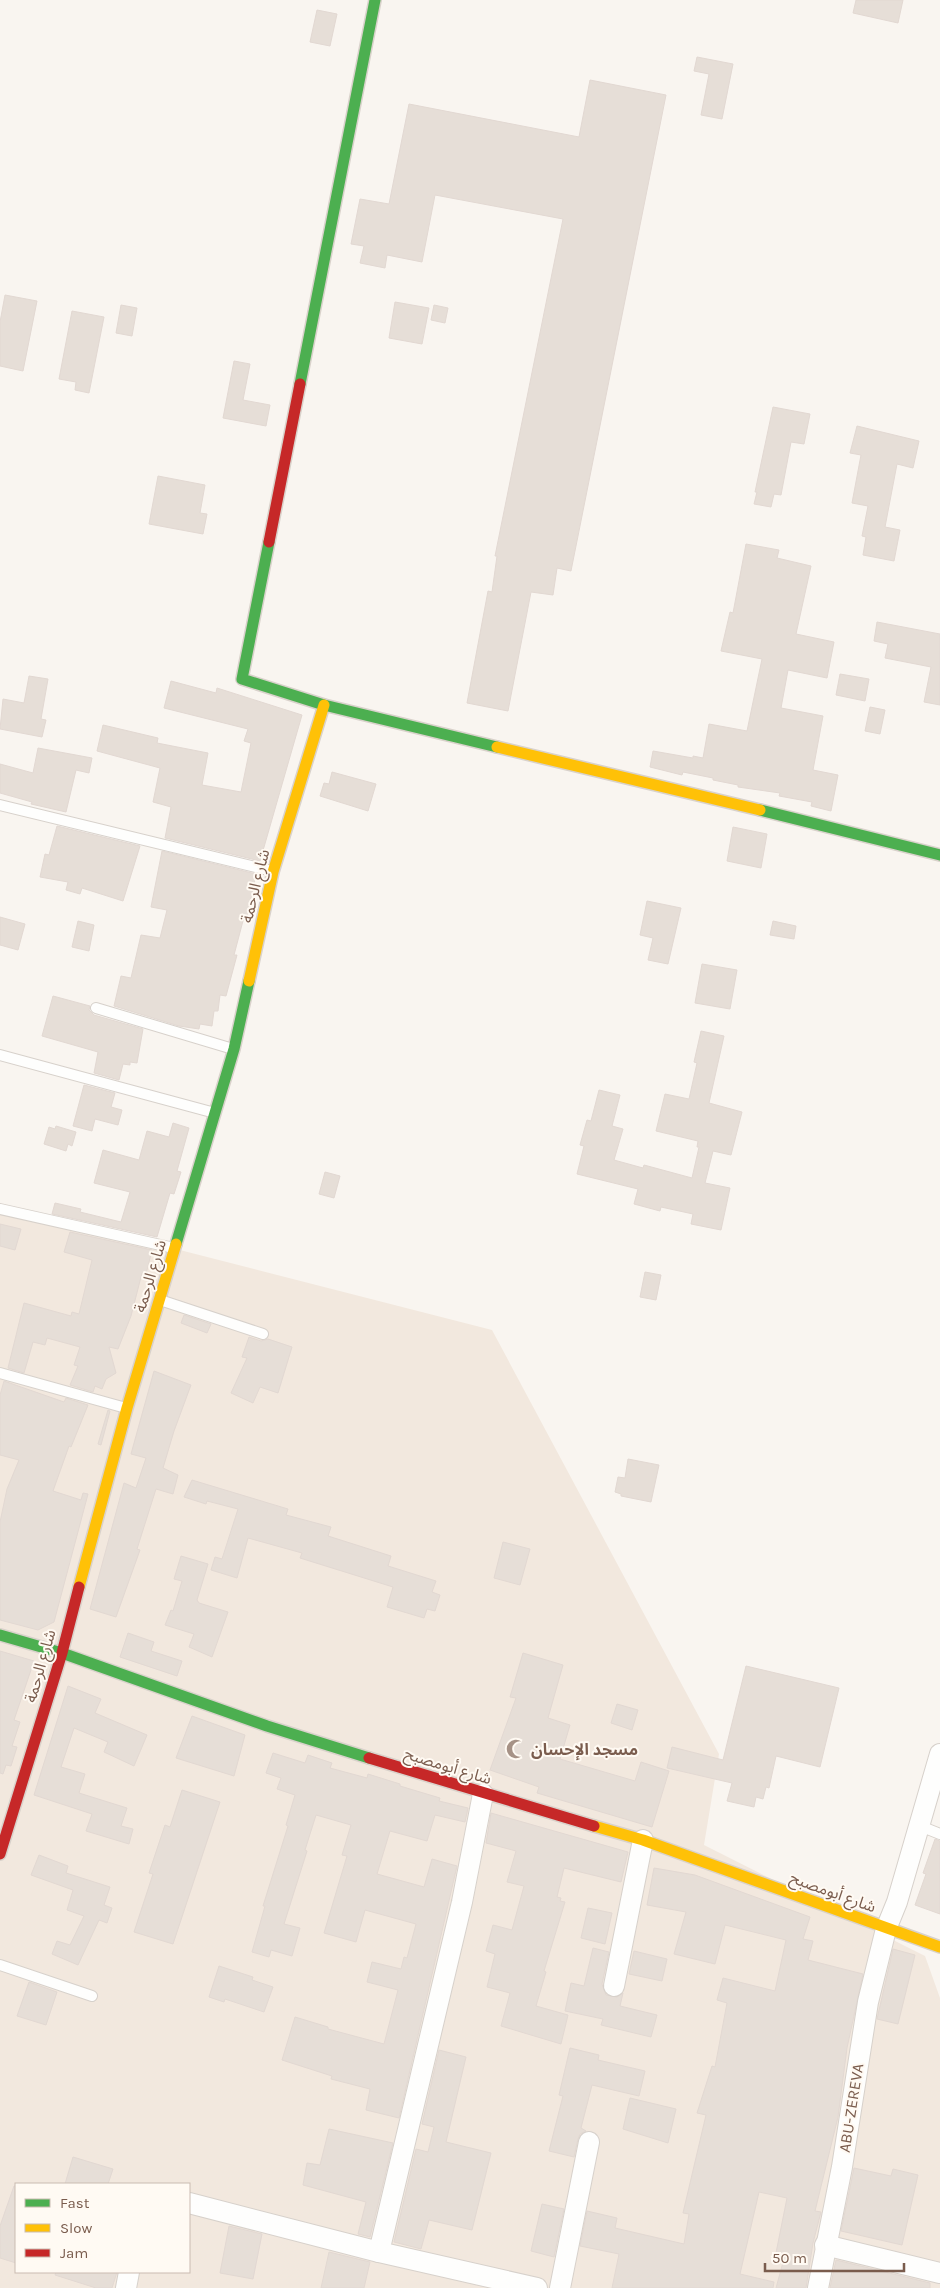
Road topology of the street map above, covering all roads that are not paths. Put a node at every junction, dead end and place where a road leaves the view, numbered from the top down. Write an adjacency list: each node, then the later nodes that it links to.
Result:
1 (375, 0): 2 (street)
2 (324, 706): 4 (street); 5 (street, شارع الرحمة)
3 (0, 804): 5 (lane)
4 (940, 855)
5 (273, 872): 7 (street, شارع الرحمة)
6 (96, 1008): 7 (lane)
7 (234, 1050): 9 (street, شارع الرحمة)
8 (0, 1055): 9 (lane)
9 (216, 1113): 11 (street, شارع الرحمة)
10 (0, 1209): 11 (lane)
11 (175, 1248): 12 (street, شارع الرحمة)
12 (159, 1300): 13 (lane); 15 (street, شارع الرحمة)
13 (262, 1334)
14 (0, 1373): 15 (lane)
15 (127, 1408): 17 (street, شارع الرحمة)
16 (0, 1635): 17 (street, شارع أبومصبح)
17 (62, 1652): 19 (street, شارع أبومصبح); 23 (street, شارع الرحمة)
18 (940, 1754): 20 (street, ABU-ZEREVA)
19 (483, 1794): 22 (street, شارع أبومصبح); 32 (street)
20 (920, 1826): 21 (lane); 24 (street, ABU-ZEREVA)
21 (940, 1834)
22 (643, 1840): 24 (street, شارع أبومصبح); 27 (street)
23 (0, 1854)
24 (886, 1929): 25 (street, شارع أبومصبح); 31 (street, ABU-ZEREVA)
25 (940, 1948)
26 (0, 1965): 28 (lane)
27 (614, 1986)
28 (92, 1996)
29 (589, 2142): 37 (street)
30 (190, 2203): 32 (street)
31 (825, 2245): 34 (street); 38 (street, ABU-ZEREVA)
32 (379, 2252): 36 (street)
33 (129, 2273): 35 (street)
34 (940, 2273)
35 (126, 2288)
36 (537, 2288)
37 (560, 2288)
38 (818, 2288)

